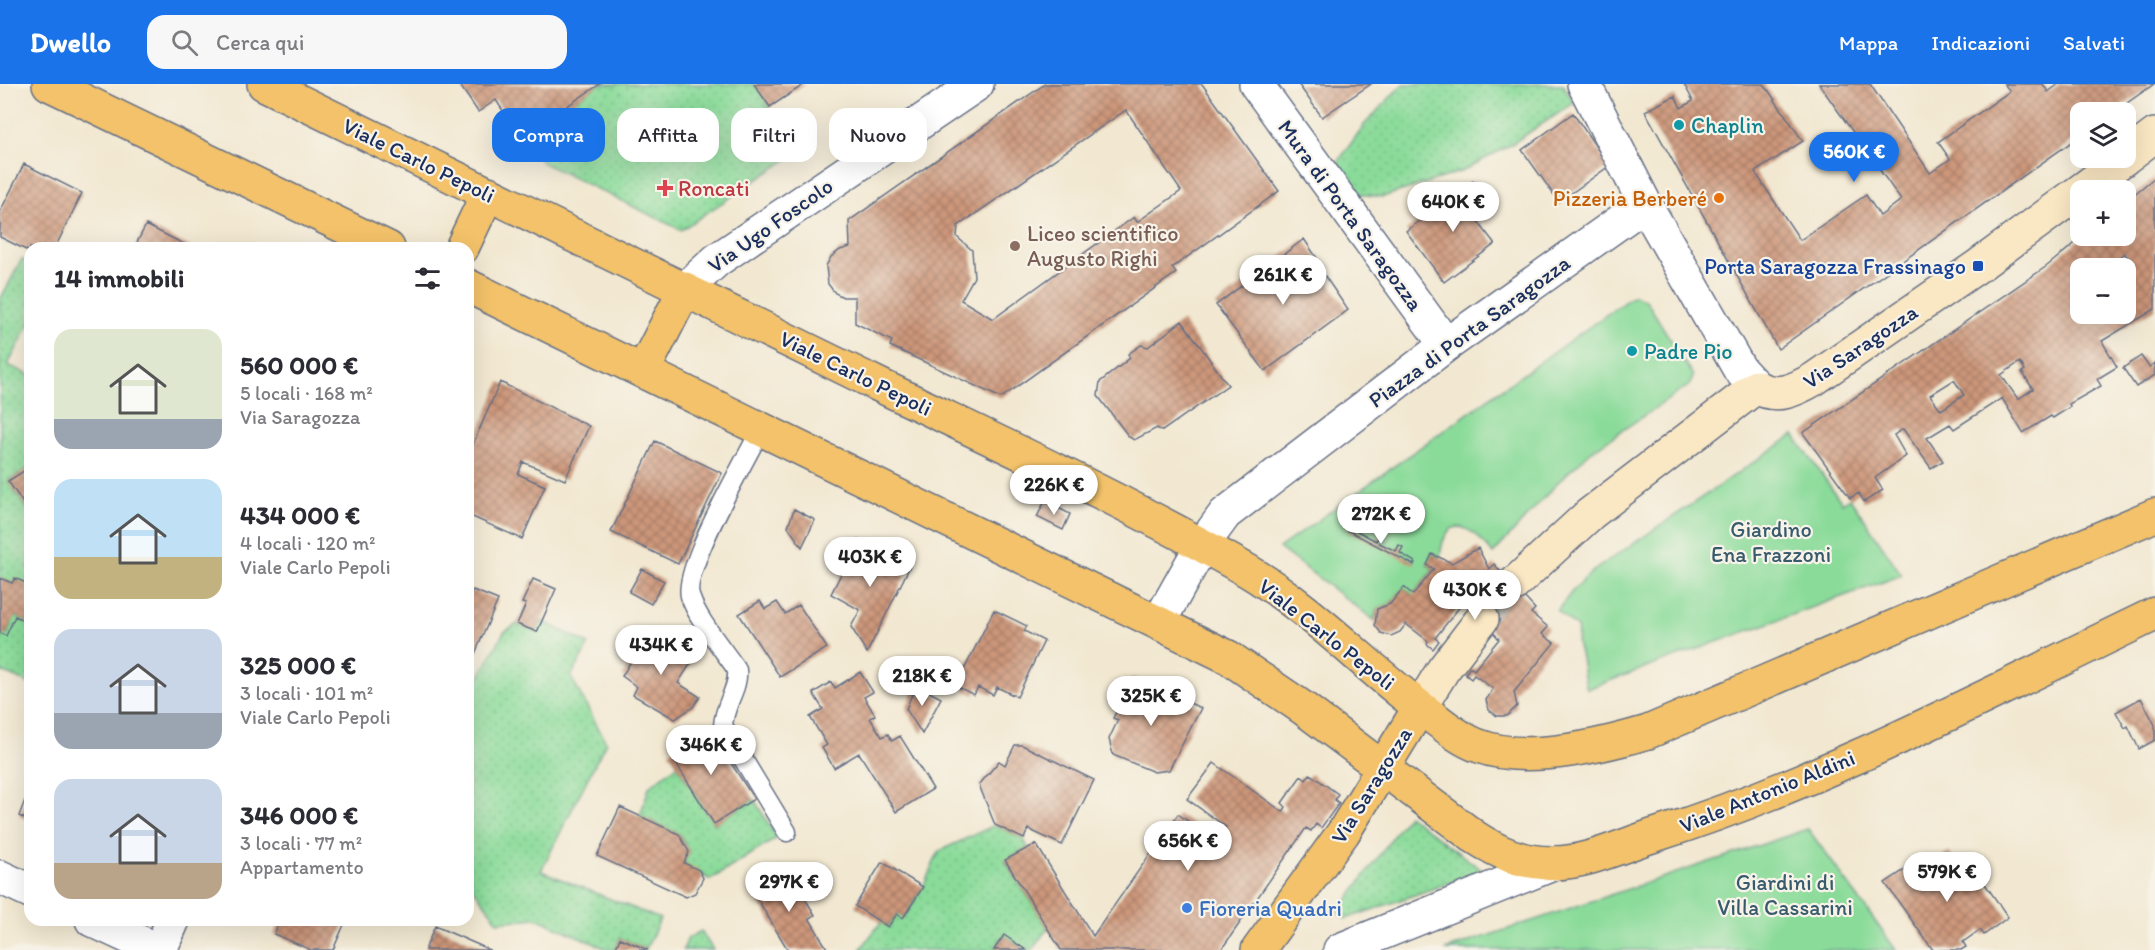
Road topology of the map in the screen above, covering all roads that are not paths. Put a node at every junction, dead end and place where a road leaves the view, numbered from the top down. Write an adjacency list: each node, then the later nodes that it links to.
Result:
1 (49, 84): 11 (main road)
2 (264, 84): 9 (main road, Viale Carlo Pepoli)
3 (977, 84): 14 (street, Via Ugo Foscolo)
4 (1256, 84): 15 (street, Mura di Porta Saragozza)
5 (1584, 84): 10 (street)
6 (2155, 135): 7 (street, Via Saragozza)
7 (2136, 149)
8 (2110, 168): 17 (street, Via Saragozza)
9 (488, 194): 12 (main road); 14 (main road, Viale Carlo Pepoli)
10 (1645, 204): 15 (street, Piazza di Porta Saragozza); 17 (street)
11 (376, 242)
12 (465, 242)
13 (474, 289): 16 (main road)
14 (685, 289): 16 (main road); 20 (main road, Viale Carlo Pepoli)
15 (1446, 345): 20 (street, Piazza di Porta Saragozza)
16 (643, 371): 18 (main road)
17 (1756, 387): 21 (street)
18 (761, 429): 24 (main road); 27 (lane)
19 (2155, 515): 25 (main road)
20 (1201, 547): 24 (street, Piazza di Porta Saragozza); 25 (main road, Viale Carlo Pepoli)
21 (1513, 585)
22 (2155, 614): 28 (main road, Viale Antonio Aldini)
23 (1482, 619): 25 (street, Via Saragozza)
24 (1159, 622): 26 (main road)
25 (1420, 707): 26 (main road, Via Saragozza)
26 (1382, 769): 28 (main road, Viale Antonio Aldini); 34 (main road, Via Saragozza)
27 (787, 832)
28 (1555, 863): 35 (street)
29 (0, 877): 30 (street)
30 (24, 888)
31 (105, 926): 33 (street)
32 (170, 926): 33 (street)
33 (159, 950)
34 (1258, 950)
35 (1340, 950)

